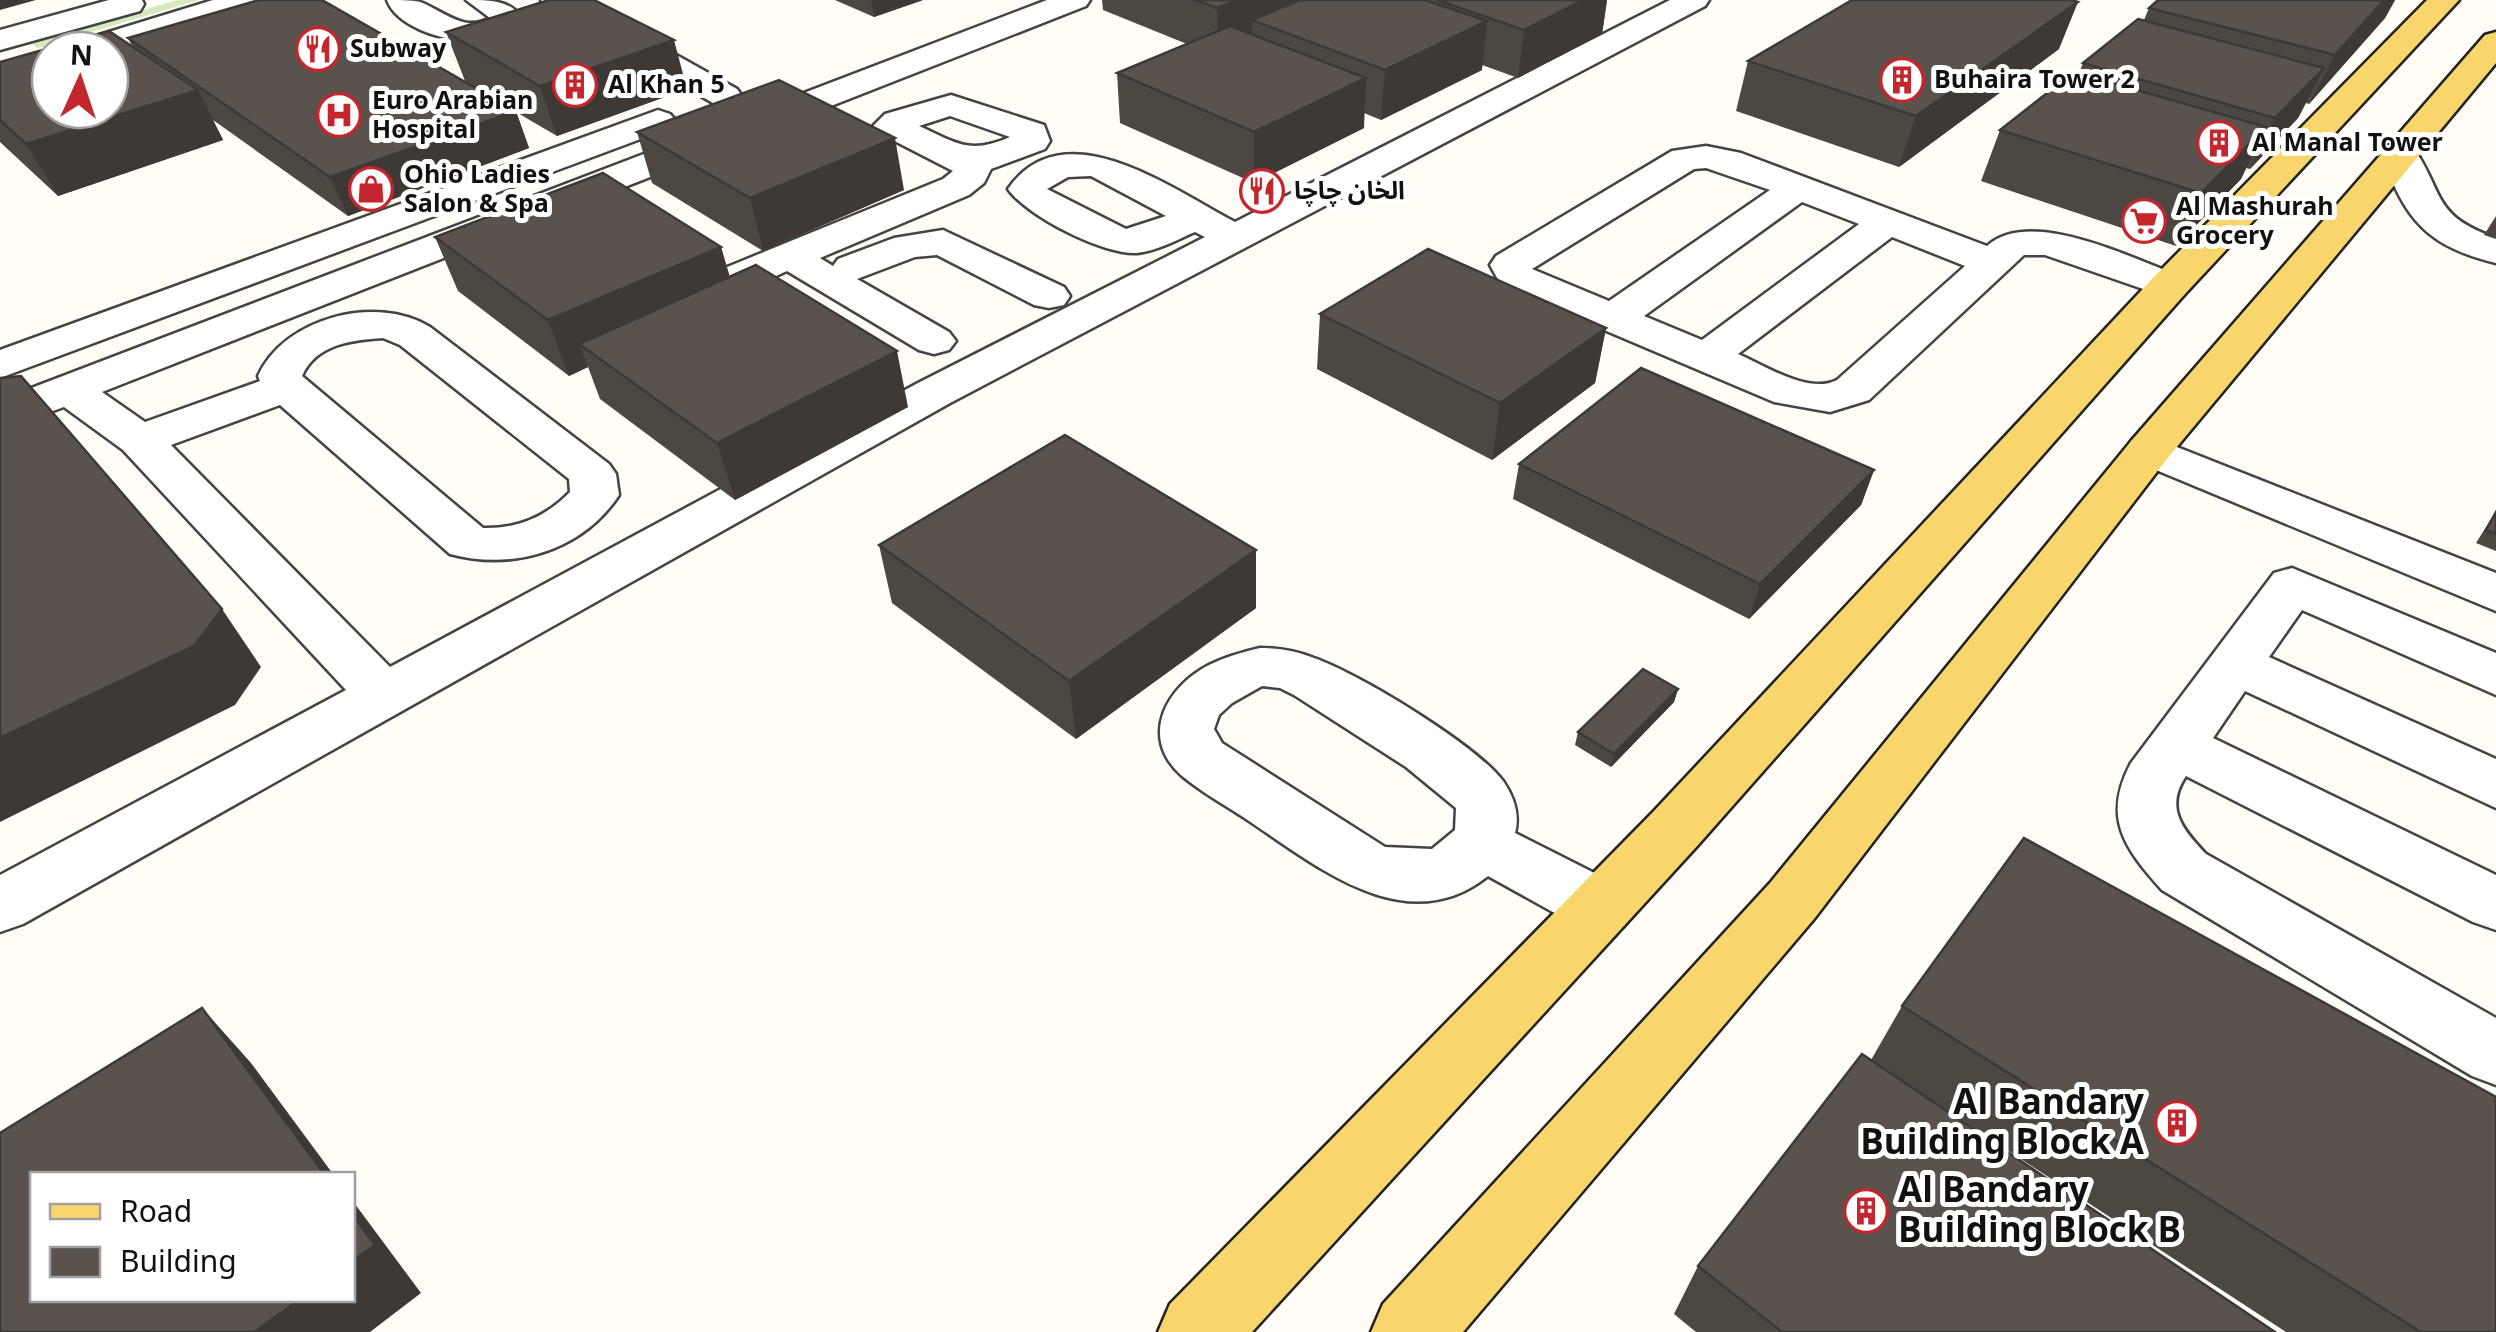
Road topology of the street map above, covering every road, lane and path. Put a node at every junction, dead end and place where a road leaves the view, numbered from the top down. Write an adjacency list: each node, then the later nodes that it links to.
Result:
1 (141, 0): 15 (street)
2 (245, 0): 13 (street)
3 (402, 0): 11 (street)
4 (481, 0): 11 (street)
5 (556, 0): 12 (street)
6 (985, 0): 17 (street)
7 (1075, 0): 23 (street)
8 (1694, 0): 14 (street)
9 (2444, 0): 30 (main road)
10 (1576, 21): 14 (street)
11 (506, 22): 12 (street)
12 (613, 32): 19 (street)
13 (130, 36)
14 (1626, 37): 47 (street)
15 (0, 40)
16 (2496, 42): 20 (main road)
17 (799, 69)
18 (762, 82): 19 (street)
19 (725, 96): 36 (street)
20 (2400, 155): 26 (street); 41 (main road)
21 (974, 160): 27 (street)
22 (1798, 188): 25 (street); 33 (street); 33 (street)
23 (578, 192): 24 (street); 38 (street)
24 (628, 222)
25 (1887, 222): 28 (street); 35 (street)
26 (2496, 251)
27 (788, 256): 29 (street); 32 (street)
28 (1990, 261): 30 (street); 35 (street)
29 (826, 278): 31 (street); 34 (street)
30 (2169, 286): 53 (main road)
31 (1049, 296)
32 (780, 309)
33 (1612, 318): 35 (street)
34 (934, 341)
35 (1706, 357)
36 (0, 365)
37 (286, 387): 37 (street); 40 (street)
38 (69, 389): 39 (street); 40 (street)
39 (0, 416)
40 (140, 440): 47 (street)
41 (2149, 450): 42 (street); 56 (main road)
42 (2329, 525): 43 (street); 44 (street)
43 (2292, 585): 45 (street); 46 (street)
44 (2496, 593)
45 (2236, 664): 48 (street); 49 (street)
46 (2496, 676)
47 (384, 696): 52 (street)
48 (2176, 745): 51 (street); 54 (street)
49 (2496, 785)
50 (1480, 843): 50 (street); 53 (street)
51 (2496, 904)
52 (0, 906)
53 (1601, 907): 55 (main road)
54 (2496, 1054)
55 (1198, 1332)
56 (1411, 1332)

